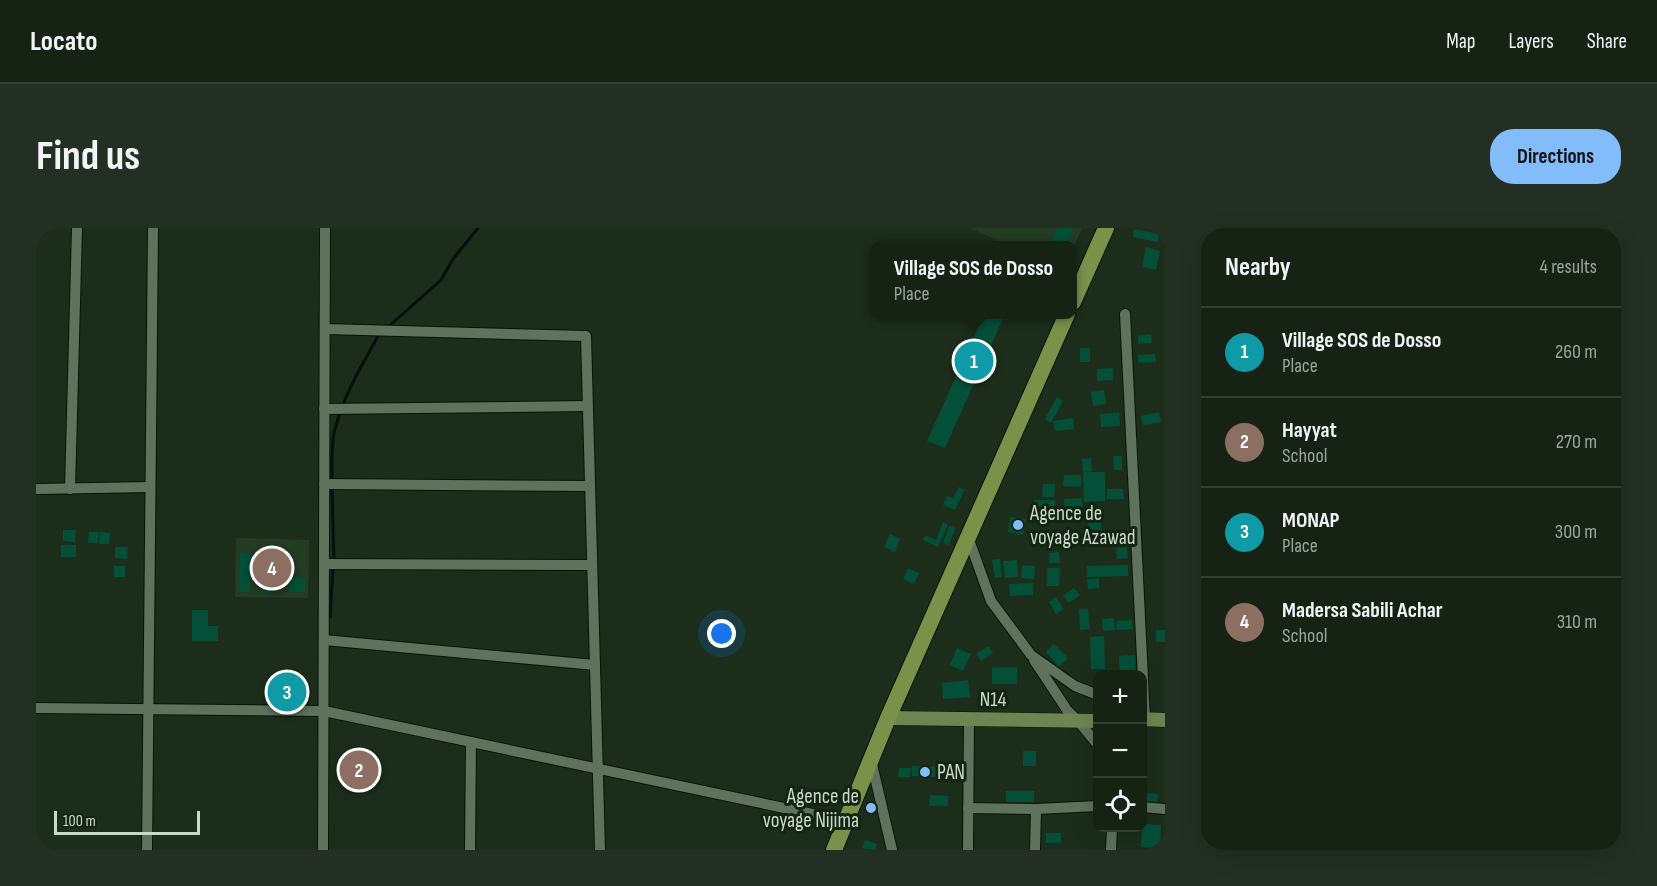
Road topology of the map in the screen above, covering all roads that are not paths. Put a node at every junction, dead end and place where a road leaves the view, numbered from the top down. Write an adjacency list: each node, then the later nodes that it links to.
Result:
1 (77, 228): 15 (street)
2 (153, 228): 13 (street)
3 (325, 228): 8 (street)
4 (1106, 228): 5 (highway)
5 (1077, 293)
6 (1125, 314): 22 (street)
7 (1065, 319): 16 (highway)
8 (325, 329): 9 (street); 10 (street)
9 (587, 406): 10 (street); 12 (street)
10 (324, 409): 11 (street)
11 (324, 484): 12 (street); 17 (street)
12 (590, 486): 18 (street)
13 (150, 487): 15 (street); 25 (street)
14 (36, 489): 15 (street)
15 (70, 489)
16 (968, 537): 20 (street); 27 (highway)
17 (324, 564): 18 (street); 19 (street)
18 (592, 565): 21 (street)
19 (324, 640): 21 (street); 26 (street)
20 (1031, 655): 23 (street); 32 (street)
21 (595, 665): 36 (street)
22 (1141, 670)
23 (1093, 693)
24 (36, 708): 25 (street)
25 (148, 709): 26 (street); 44 (street)
26 (324, 711): 34 (street); 45 (street)
27 (888, 718): 29 (main road, N14); 35 (highway)
28 (1147, 718): 30 (main road)
29 (969, 720): 32 (main road, N14); 39 (street)
30 (1165, 720)
31 (1093, 721): 32 (main road, N14)
32 (1079, 722): 33 (street)
33 (1093, 739)
34 (471, 742): 36 (street); 46 (street)
35 (871, 758): 42 (highway); 49 (street)
36 (598, 769): 42 (street); 47 (street)
37 (1093, 806): 40 (street)
38 (1147, 807): 41 (street)
39 (968, 808): 40 (street); 50 (street)
40 (1036, 809): 51 (street)
41 (1165, 809)
42 (846, 821): 48 (highway)
43 (1112, 832): 52 (street)
44 (147, 850)
45 (323, 850)
46 (470, 850)
47 (600, 850)
48 (834, 850)
49 (892, 850)
50 (968, 850)
51 (1035, 850)
52 (1111, 850)

